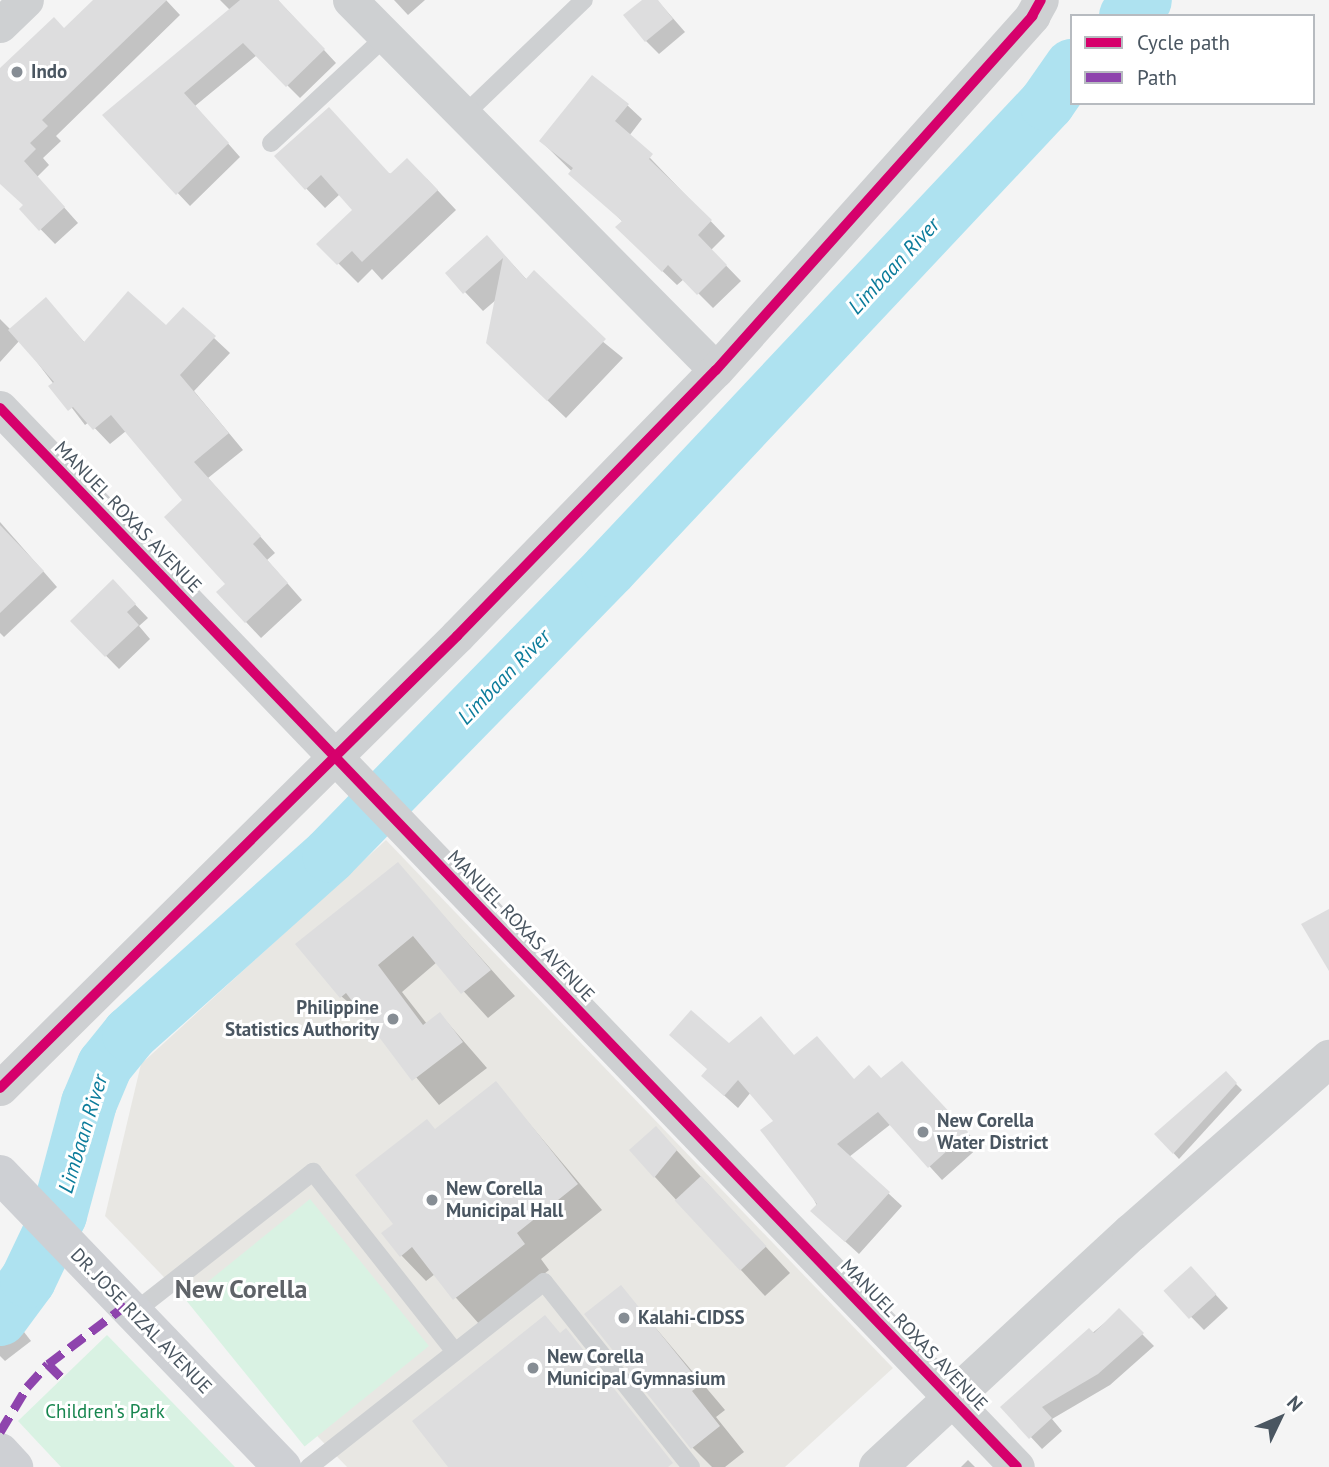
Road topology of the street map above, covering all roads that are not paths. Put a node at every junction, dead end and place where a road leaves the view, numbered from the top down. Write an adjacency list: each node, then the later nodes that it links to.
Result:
1 (26, 0): 5 (street)
2 (350, 0): 6 (street)
3 (584, 0): 7 (lane)
4 (1041, 0): 9 (street)
5 (0, 25)
6 (386, 36): 7 (street); 8 (lane)
7 (464, 115): 9 (street)
8 (271, 143)
9 (716, 369): 11 (street)
10 (0, 408): 11 (street, MANUEL ROXAS AVENUE)
11 (334, 757): 13 (street); 17 (street, MANUEL ROXAS AVENUE)
12 (1329, 1059): 17 (street)
13 (0, 1088)
14 (11, 1186): 15 (main road, DR. JOSE RIZAL AVENUE)
15 (133, 1313): 16 (lane); 20 (main road, DR. JOSE RIZAL AVENUE)
16 (455, 1352): 21 (lane); 22 (lane)
17 (951, 1399): 23 (street); 24 (street, MANUEL ROXAS AVENUE)
18 (0, 1452): 19 (main road)
19 (14, 1467)
20 (282, 1467)
21 (309, 1467)
22 (691, 1467)
23 (878, 1467)
24 (1017, 1467)

